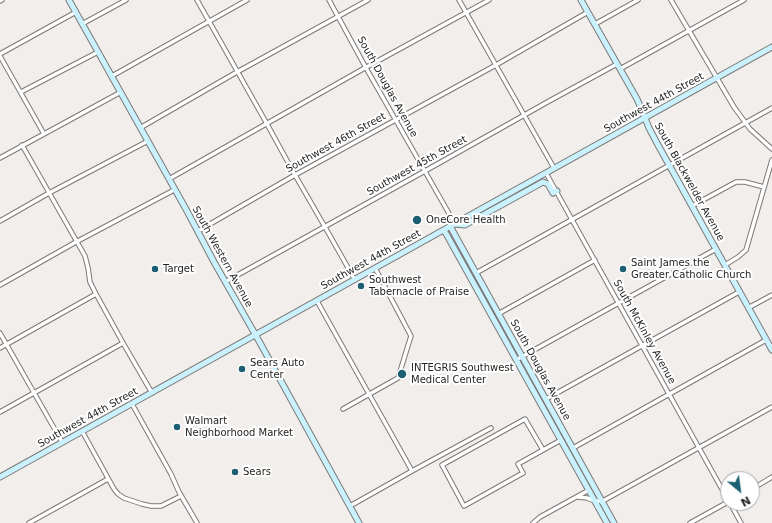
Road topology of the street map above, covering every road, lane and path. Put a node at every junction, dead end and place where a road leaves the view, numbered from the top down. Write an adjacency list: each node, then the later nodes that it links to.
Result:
1 (69, 0): 13 (main road, South Western Avenue)
2 (126, 0): 18 (street)
3 (197, 0): 17 (street)
4 (246, 0): 17 (street)
5 (329, 0): 16 (street, South Douglas Avenue)
6 (368, 0): 16 (street)
7 (459, 0): 14 (street)
8 (489, 0): 14 (street)
9 (581, 0): 15 (main road, South Blackwelder Avenue)
10 (638, 0): 19 (street)
11 (671, 0): 20 (street)
12 (744, 0): 20 (street, Southwest 45th Street)
13 (76, 12): 18 (main road, South Western Avenue); 23 (street)
14 (466, 12): 24 (street); 26 (street)
15 (588, 12): 19 (main road, South Blackwelder Avenue); 24 (street, Southwest 46th Street)
16 (338, 16): 26 (street, South Douglas Avenue); 27 (street)
17 (209, 21): 27 (street); 28 (street)
18 (82, 24): 22 (main road, South Western Avenue)
19 (595, 24): 25 (main road, South Blackwelder Avenue)
20 (689, 31): 25 (street, Southwest 45th Street); 29 (street)
21 (772, 47): 29 (main road, Southwest 44th Street)
22 (98, 52): 28 (main road, South Western Avenue); 30 (street)
23 (0, 55): 30 (street)
24 (496, 65): 33 (street); 35 (street, Southwest 46th Street)
25 (619, 67): 33 (street, Southwest 45th Street); 34 (main road, South Blackwelder Avenue)
26 (366, 68): 35 (street, South Douglas Avenue); 37 (street)
27 (237, 72): 37 (street); 38 (street)
28 (112, 76): 31 (main road, South Western Avenue)
29 (717, 78): 34 (main road, Southwest 44th Street); 36 (street)
30 (21, 92): 39 (street)
31 (121, 92): 38 (main road, South Western Avenue); 39 (street)
32 (772, 108): 36 (street)
33 (524, 115): 46 (street); 47 (street, Southwest 45th Street)
34 (645, 118): 45 (main road, South Blackwelder Avenue); 46 (main road, Southwest 44th Street)
35 (395, 120): 47 (street, South Douglas Avenue); 49 (street, Southwest 46th Street)
36 (745, 123): 42 (street); 45 (street)
37 (267, 124): 49 (street); 50 (street)
38 (140, 128): 40 (main road, South Western Avenue)
39 (44, 134): 41 (street)
40 (148, 141): 50 (main road, South Western Avenue); 54 (street)
41 (22, 145): 43 (street); 54 (street)
42 (772, 149)
43 (0, 158)
44 (772, 160): 51 (street)
45 (669, 165): 55 (main road, South Blackwelder Avenue); 56 (street)
46 (554, 168): 48 (main road, Southwest 44th Street)
47 (425, 171): 58 (street, South Douglas Avenue); 59 (street, Southwest 45th Street)
48 (546, 173): 53 (street, South McKinley Avenue); 58 (main road, Southwest 44th Street)
49 (295, 175): 59 (street); 61 (street, Southwest 46th Street)
50 (169, 179): 52 (main road, South Western Avenue)
51 (764, 187): 55 (street); 65 (street)
52 (174, 190): 61 (main road, South Western Avenue); 62 (street)
53 (555, 192): 56 (street, South McKinley Avenue); 58 (main road)
54 (49, 194): 57 (street); 62 (street)
55 (692, 206): 63 (main road, South Blackwelder Avenue)
56 (572, 219): 64 (street, South McKinley Avenue); 67 (street)
57 (0, 221)
58 (452, 225): 60 (main road, Southwest 44th Street); 67 (main road, South Douglas Avenue)
59 (325, 227): 68 (street); 69 (street, Southwest 45th Street)
60 (444, 230): 66 (main road, Southwest 44th Street); 87 (main road, South Douglas Avenue)
61 (198, 231): 69 (main road, South Western Avenue)
62 (76, 242): 70 (street); 72 (street)
63 (716, 249): 65 (main road, South Blackwelder Avenue); 75 (street)
64 (595, 260): 75 (street, South McKinley Avenue); 77 (street)
65 (725, 265): 71 (main road, South Blackwelder Avenue)
66 (375, 268): 68 (main road, Southwest 44th Street); 90 (street)
67 (476, 273): 77 (main road, South Douglas Avenue)
68 (355, 280): 74 (main road, Southwest 44th Street)
69 (225, 282): 79 (main road, South Western Avenue)
70 (0, 285)
71 (739, 292): 76 (main road, South Blackwelder Avenue); 83 (street)
72 (96, 294): 81 (street); 82 (street)
73 (772, 295): 76 (street)
74 (317, 301): 79 (main road, Southwest 44th Street); 90 (street)
75 (619, 302): 83 (street, South McKinley Avenue); 86 (street)
76 (748, 308): 80 (main road, South Blackwelder Avenue)
77 (498, 314): 86 (main road, South Douglas Avenue)
78 (0, 333): 82 (street)
79 (256, 335): 89 (main road, Southwest 44th Street); 115 (main road, South Western Avenue)
80 (766, 340): 85 (main road, South Blackwelder Avenue); 91 (street)
81 (123, 343): 88 (street); 89 (street)
82 (6, 344): 84 (street); 88 (street)
83 (642, 346): 91 (street, South McKinley Avenue); 92 (street)
84 (0, 348)
85 (772, 350)
86 (522, 356): 87 (street); 92 (main road, South Douglas Avenue)
87 (516, 360): 99 (main road, South Douglas Avenue)
88 (34, 393): 96 (street); 100 (street)
89 (152, 393): 93 (main road, Southwest 44th Street)
90 (370, 394): 95 (street); 104 (street)
91 (670, 394): 101 (street); 102 (street, South McKinley Avenue)
92 (546, 399): 101 (main road, South Douglas Avenue)
93 (132, 404): 98 (main road, Southwest 44th Street); 111 (street)
94 (772, 407): 102 (street)
95 (343, 409)
96 (0, 412)
97 (491, 428): 104 (street)
98 (82, 431): 100 (main road, Southwest 44th Street); 107 (street)
99 (561, 440): 103 (street); 110 (main road, South Douglas Avenue)
100 (62, 442): 105 (main road, Southwest 44th Street)
101 (573, 448): 113 (main road, South Douglas Avenue)
102 (699, 448): 109 (street, South McKinley Avenue); 113 (street)
103 (543, 450): 103 (street)
104 (412, 471): 115 (street)
105 (0, 477)
106 (772, 478): 108 (street)
107 (108, 479): 111 (street); 118 (street)
108 (760, 484)
109 (720, 486)
110 (589, 490): 112 (street); 114 (main road, South Douglas Avenue)
111 (181, 496): 119 (street)
112 (576, 498): 114 (street); 121 (street)
113 (602, 501): 114 (street); 123 (main road, South Douglas Avenue)
114 (596, 503): 122 (main road, South Douglas Avenue)
115 (350, 506): 120 (main road, South Western Avenue)
116 (720, 507): 124 (street)
117 (734, 511): 125 (street, South McKinley Avenue)
118 (30, 523)
119 (197, 523)
120 (359, 523)
121 (533, 523)
122 (607, 523)
123 (614, 523)
124 (690, 523)
125 (741, 523)

